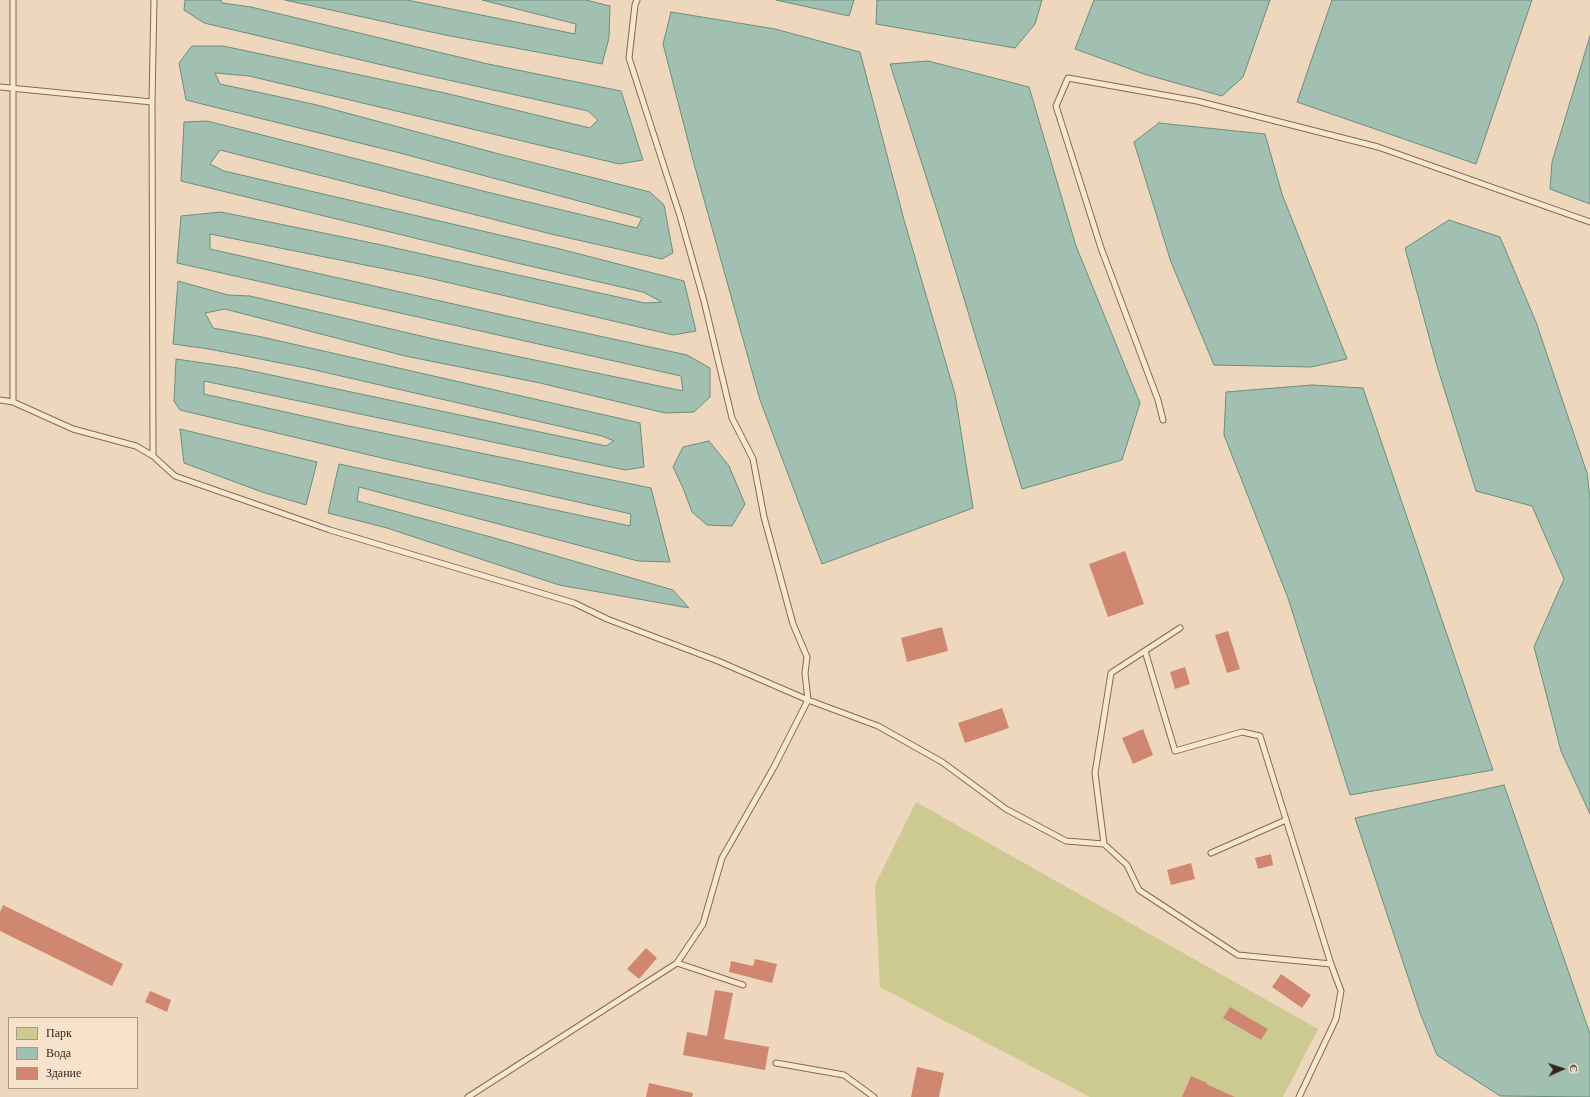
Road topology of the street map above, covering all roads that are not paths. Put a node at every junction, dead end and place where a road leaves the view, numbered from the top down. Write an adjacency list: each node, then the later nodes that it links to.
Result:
1 (13, 0): 5 (lane)
2 (154, 0): 6 (lane)
3 (637, 0): 14 (lane)
4 (0, 87): 5 (lane)
5 (12, 88): 6 (lane); 9 (lane)
6 (152, 102): 11 (lane)
7 (1590, 222): 10 (lane)
8 (0, 400): 9 (lane)
9 (13, 402): 11 (lane)
10 (1163, 420)
11 (153, 456): 14 (lane)
12 (1180, 628): 13 (lane)
13 (1145, 651): 15 (lane); 16 (lane)
14 (808, 700): 16 (lane); 18 (lane)
15 (1286, 820): 17 (lane); 19 (lane)
16 (1104, 844): 19 (lane)
17 (1211, 853)
18 (677, 963): 20 (lane); 22 (lane)
19 (1331, 964): 24 (lane)
20 (743, 985)
21 (776, 1063): 23 (lane)
22 (468, 1097)
23 (874, 1097)
24 (1299, 1097)

